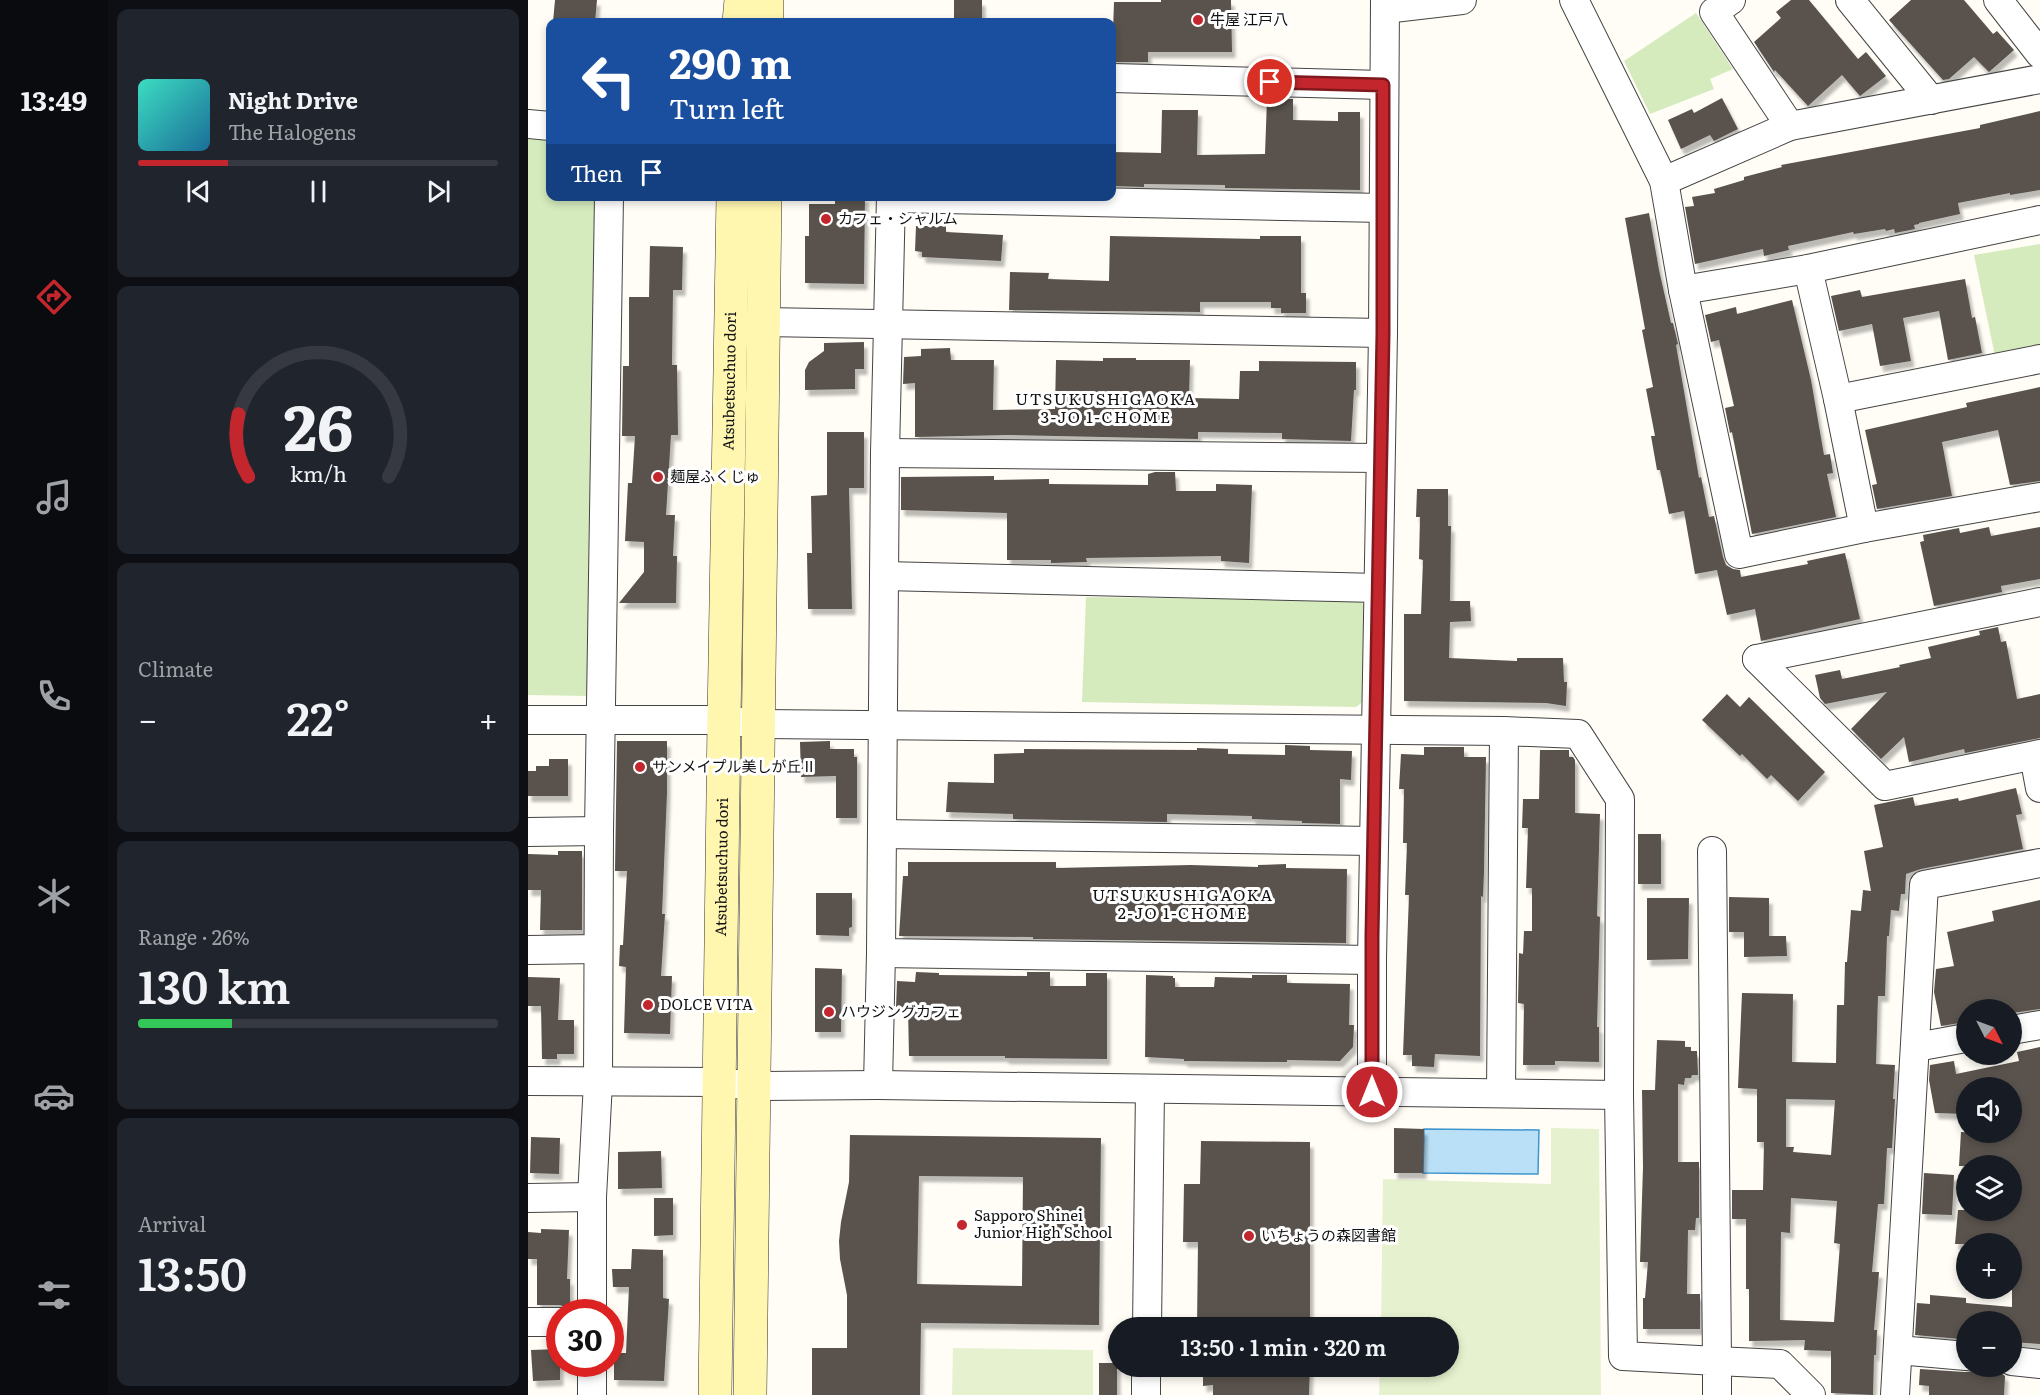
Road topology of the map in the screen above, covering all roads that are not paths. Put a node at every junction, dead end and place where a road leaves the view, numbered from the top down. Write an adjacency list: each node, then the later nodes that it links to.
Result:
1 (741, 0): 9 (street)
2 (767, 0): 10 (street)
3 (1462, 0): 8 (street)
4 (1574, 0): 19 (street)
5 (1731, 0): 18 (street)
6 (1850, 0): 15 (street)
7 (1998, 0): 11 (street)
8 (1385, 5): 14 (street)
9 (739, 18)
10 (767, 18)
11 (2040, 54)
12 (1116, 78): 14 (street)
13 (2040, 79): 15 (street)
14 (1383, 85): 25 (street)
15 (1931, 100): 18 (street)
16 (528, 124): 17 (street)
17 (546, 126)
18 (1790, 126): 19 (street)
19 (1664, 181): 28 (street)
20 (609, 201): 43 (street)
21 (733, 201): 42 (street, Atsubetsuchuo dori)
22 (765, 201): 29 (street)
23 (891, 201): 30 (street)
24 (1070, 201): 25 (street)
25 (1383, 208): 31 (street)
26 (2040, 220): 27 (street)
27 (1808, 269): 28 (street); 33 (street)
28 (1683, 290): 37 (street)
29 (764, 322): 30 (street); 44 (street)
30 (887, 325): 31 (street); 34 (street)
31 (1383, 333): 35 (street)
32 (2040, 358): 33 (street)
33 (1838, 399): 37 (street)
34 (885, 453): 35 (street); 38 (street)
35 (1380, 458): 39 (street)
36 (2040, 497): 37 (street)
37 (1864, 528)
38 (884, 576): 39 (street); 45 (street)
39 (1378, 588): 46 (street)
40 (2040, 602): 48 (street)
41 (528, 720): 43 (street)
42 (724, 720): 43 (street); 44 (street); 66 (street, Atsubetsuchuo dori)
43 (600, 721): 50 (street)
44 (760, 724): 45 (street); 68 (street)
45 (882, 724): 46 (street); 52 (street)
46 (1376, 729): 47 (street); 53 (street)
47 (1504, 731): 71 (street); 72 (street)
48 (2037, 755): 49 (street)
49 (2040, 788)
50 (599, 831): 51 (street); 56 (street)
51 (528, 832)
52 (882, 834): 53 (street); 58 (street)
53 (1374, 841): 59 (street)
54 (1712, 851): 81 (street)
55 (2040, 863): 63 (street)
56 (598, 949): 57 (street); 65 (street)
57 (528, 950)
58 (881, 953): 59 (street); 67 (street)
59 (1372, 960): 70 (street)
60 (2040, 1025): 61 (street)
61 (2022, 1028)
62 (1956, 1040): 63 (street)
63 (1916, 1047): 79 (street)
64 (528, 1082): 65 (street)
65 (598, 1082): 66 (street); 73 (street)
66 (719, 1082): 68 (street); 87 (street, Atsubetsuchuo dori)
67 (878, 1085): 68 (street); 69 (street)
68 (753, 1086): 88 (street)
69 (1150, 1089): 70 (street); 76 (street)
70 (1372, 1092): 71 (street)
71 (1501, 1093): 72 (street)
72 (1619, 1095): 81 (street)
73 (592, 1197): 74 (street); 75 (street)
74 (528, 1198)
75 (592, 1299)
76 (1147, 1317)
77 (528, 1322): 78 (street)
78 (546, 1322)
79 (1898, 1350): 80 (street); 92 (street)
80 (1956, 1355)
81 (1717, 1361): 90 (street); 91 (street)
82 (2022, 1362): 83 (street)
83 (2040, 1364)
84 (592, 1377): 86 (street)
85 (1146, 1377): 89 (street)
86 (592, 1395)
87 (715, 1395)
88 (750, 1395)
89 (1146, 1395)
90 (1717, 1395)
91 (1811, 1395)
92 (1895, 1395)

